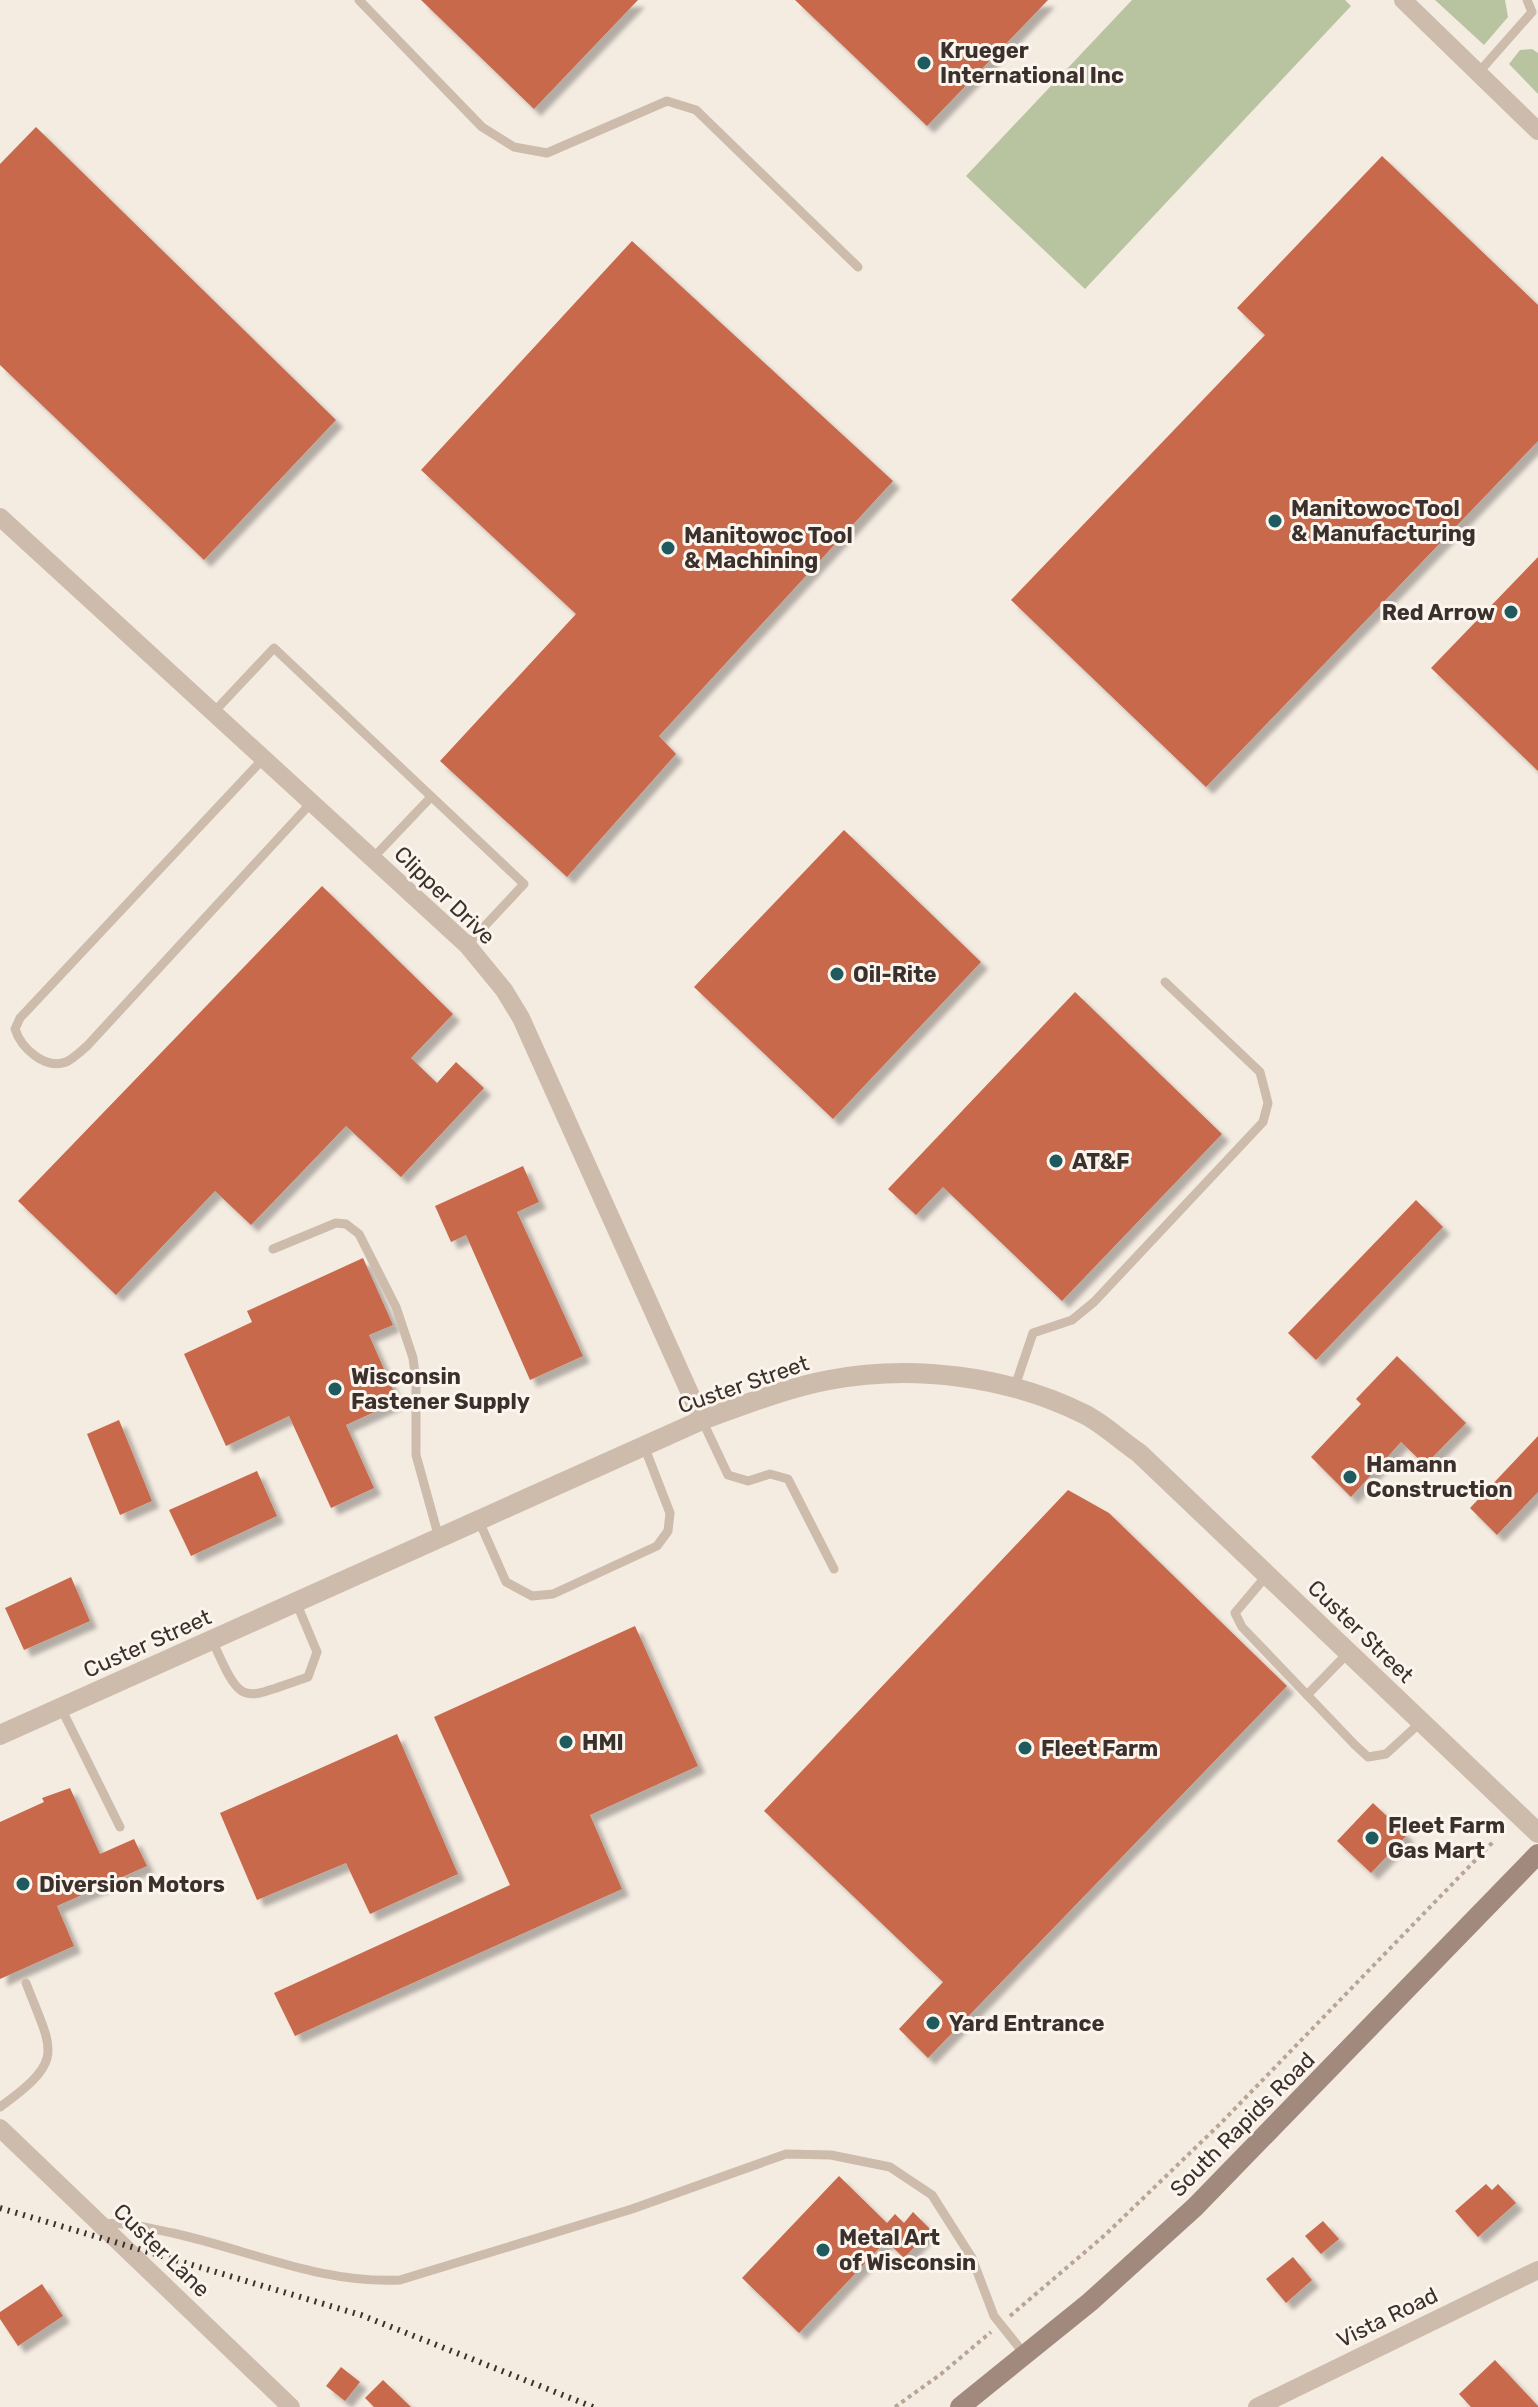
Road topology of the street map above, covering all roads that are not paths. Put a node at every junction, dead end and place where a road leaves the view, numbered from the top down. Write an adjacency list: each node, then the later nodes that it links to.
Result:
1 (359, 0): 7 (lane)
2 (1527, 0): 4 (lane)
3 (1406, 1): 5 (street)
4 (1535, 10): 5 (lane)
5 (1479, 72): 6 (street)
6 (1538, 131)
7 (858, 267)
8 (0, 517): 9 (street, Clipper Drive)
9 (213, 713): 10 (street, Clipper Drive); 11 (lane)
10 (263, 759): 12 (street, Clipper Drive); 12 (lane)
11 (431, 797): 13 (lane); 14 (lane)
12 (311, 803): 13 (street, Clipper Drive)
13 (372, 859): 14 (street, Clipper Drive)
14 (467, 945): 18 (street, Clipper Drive)
15 (1165, 982): 17 (lane)
16 (273, 1249): 21 (lane)
17 (1014, 1389): 18 (street, Custer Street); 23 (street, Custer Street)
18 (702, 1420): 19 (street, Custer Street); 22 (lane)
19 (644, 1446): 20 (street, Custer Street); 20 (lane)
20 (478, 1521): 21 (street, Custer Street)
21 (439, 1538): 24 (street, Custer Street)
22 (834, 1569)
23 (1267, 1575): 26 (street, Custer Street); 27 (lane)
24 (296, 1602): 25 (street, Custer Street); 25 (lane)
25 (212, 1640): 28 (street, Custer Street)
26 (1348, 1653): 27 (lane); 29 (street, Custer Street)
27 (1307, 1695): 29 (lane)
28 (61, 1708): 30 (street, Custer Street); 31 (lane)
29 (1421, 1722): 32 (street, Custer Street)
30 (0, 1735)
31 (120, 1827)
32 (1538, 1833)
33 (1538, 1854): 39 (main road, South Rapids Road)
34 (26, 1983): 35 (lane)
35 (0, 2107)
36 (0, 2128): 37 (street, Custer Lane)
37 (99, 2224): 39 (lane); 40 (street, Custer Lane)
38 (1538, 2270): 42 (street, Vista Road)
39 (1026, 2356): 41 (main road, South Rapids Road)
40 (291, 2407)
41 (960, 2407)
42 (1257, 2407)

